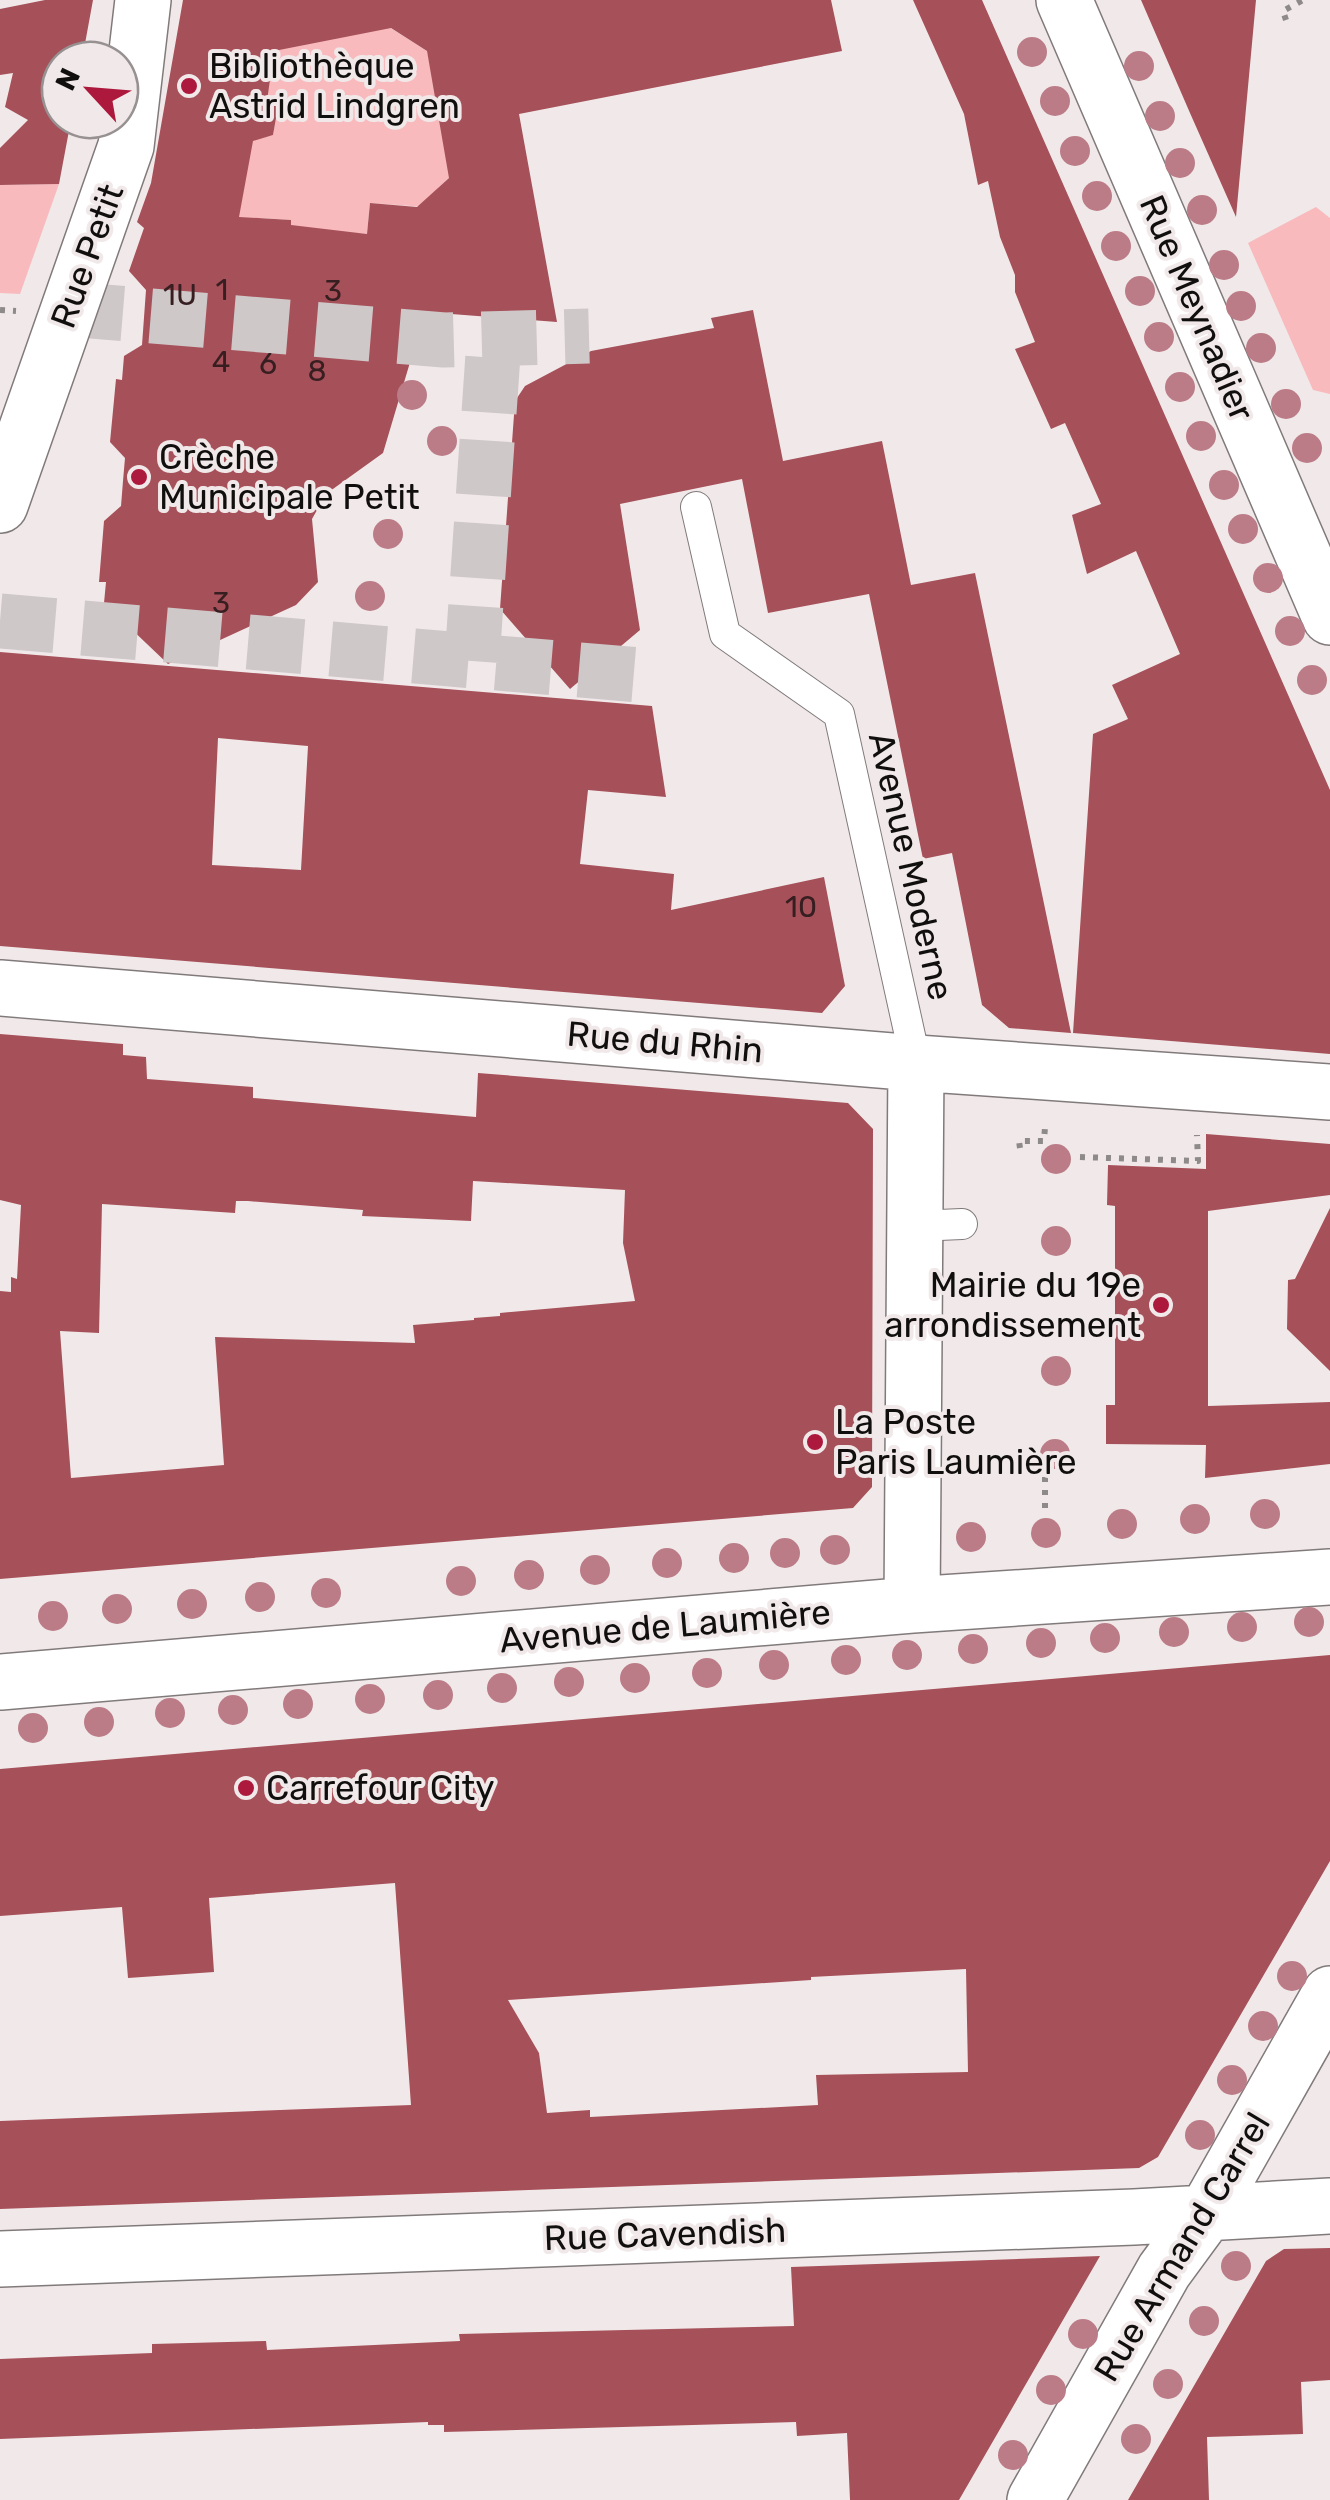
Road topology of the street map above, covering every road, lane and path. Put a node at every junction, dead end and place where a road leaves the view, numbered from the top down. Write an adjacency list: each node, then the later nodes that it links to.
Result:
1 (143, 0): 5 (street, Rue Petit)
2 (1064, 0): 7 (street, Rue Meynadier)
3 (1303, 0): 4 (path)
4 (1286, 20)
5 (0, 505)
6 (696, 507): 9 (lane, Avenue Moderne)
7 (1330, 617)
8 (0, 988): 9 (street, Rue du Rhin)
9 (916, 1064): 10 (street, Rue du Rhin); 18 (street)
10 (1330, 1092)
11 (1045, 1127): 13 (path)
12 (1198, 1135): 14 (path)
13 (1020, 1148)
14 (1080, 1156)
15 (1021, 1463): 16 (path)
16 (1045, 1509)
17 (1330, 1577): 18 (street, Avenue de Laumière)
18 (912, 1605): 19 (street, Avenue de Laumière)
19 (0, 1682)
20 (1330, 1994): 22 (street, Rue Armand Carrel)
21 (1330, 2206): 22 (street, Rue Cavendish)
22 (1205, 2214): 23 (street, Rue Cavendish); 24 (street, Rue Armand Carrel)
23 (0, 2258)
24 (1035, 2500)

